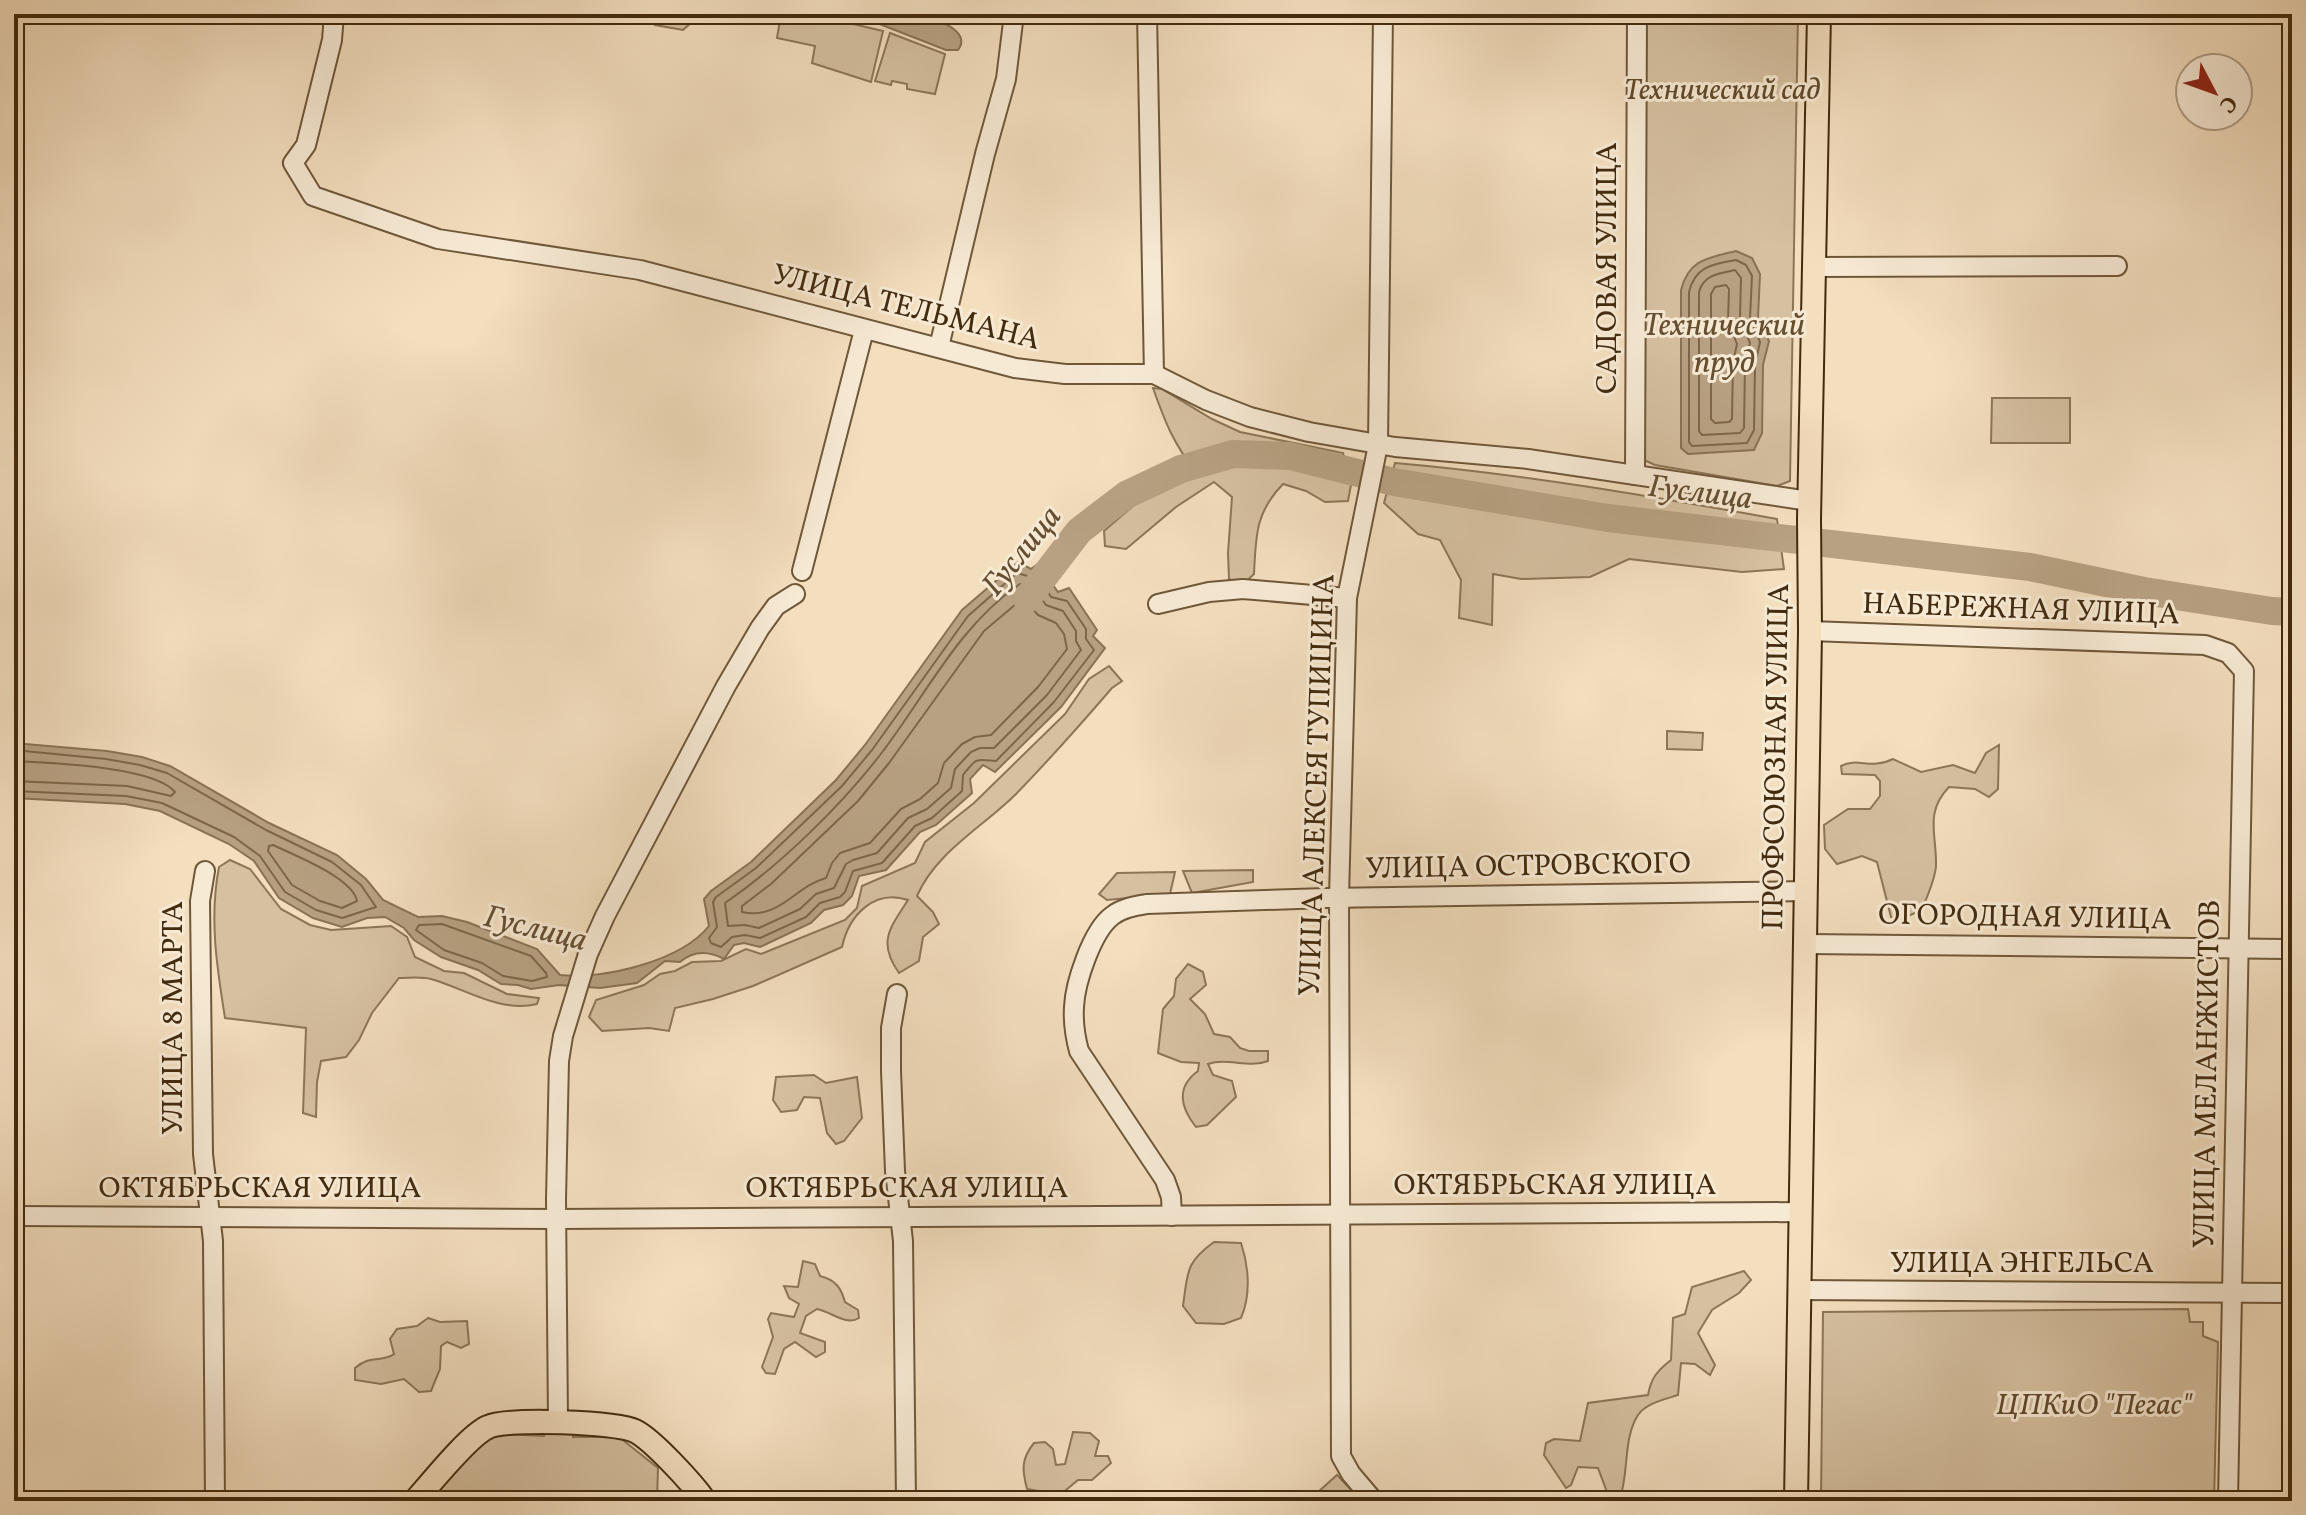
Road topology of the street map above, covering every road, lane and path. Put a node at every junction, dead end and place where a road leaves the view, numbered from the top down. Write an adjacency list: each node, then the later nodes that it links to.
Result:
1 (334, 14): 9 (street, УЛИЦА ТЕЛЬМАНА)
2 (1014, 14): 10 (street)
3 (1147, 14): 11 (street)
4 (1383, 14): 12 (street, УЛИЦА АЛЕКСЕЯ ТУПИЦИНА)
5 (1637, 14): 13 (street, САДОВАЯ УЛИЦА)
6 (1819, 14): 8 (main road, ПРОФСОЮЗНАЯ УЛИЦА)
7 (2117, 266): 8 (street)
8 (1814, 267): 14 (main road, ПРОФСОЮЗНАЯ УЛИЦА)
9 (864, 330): 10 (street, УЛИЦА ТЕЛЬМАНА); 15 (street)
10 (939, 347): 11 (street, УЛИЦА ТЕЛЬМАНА)
11 (1154, 374): 12 (street, УЛИЦА ТЕЛЬМАНА)
12 (1376, 454): 13 (street, УЛИЦА ТЕЛЬМАНА); 17 (street, УЛИЦА АЛЕКСЕЯ ТУПИЦИНА)
13 (1635, 475): 14 (street, УЛИЦА ТЕЛЬМАНА)
14 (1809, 501): 19 (main road, ПРОФСОЮЗНАЯ УЛИЦА)
15 (802, 571)
16 (795, 594): 34 (street)
17 (1347, 598): 18 (street); 23 (street, УЛИЦА АЛЕКСЕЯ ТУПИЦИНА)
18 (1158, 604)
19 (1810, 631): 20 (street, НАБЕРЕЖНАЯ УЛИЦА); 22 (main road, ПРОФСОЮЗНАЯ УЛИЦА)
20 (2228, 653): 25 (street, УЛИЦА МЕЛАНЖИСТОВ)
21 (205, 871): 32 (street, УЛИЦА 8 МАРТА)
22 (1806, 891): 23 (street, УЛИЦА ОСТРОВСКОГО); 24 (main road, ПРОФСОЮЗНАЯ УЛИЦА)
23 (1339, 897): 29 (street, УЛИЦА АЛЕКСЕЯ ТУПИЦИНА); 31 (street, УЛИЦА ОСТРОВСКОГО)
24 (1805, 944): 25 (street, ОГОРОДНАЯ УЛИЦА); 28 (main road, ПРОФСОЮЗНАЯ УЛИЦА)
25 (2239, 948): 26 (street, ОГОРОДНАЯ УЛИЦА); 37 (street, УЛИЦА МЕЛАНЖИСТОВ)
26 (2292, 949)
27 (897, 994): 33 (street)
28 (1801, 1212): 29 (street, ОКТЯБРЬСКАЯ УЛИЦА); 35 (main road, ПРОФСОЮЗНАЯ УЛИЦА)
29 (1341, 1215): 31 (street, ОКТЯБРЬСКАЯ УЛИЦА); 43 (street, УЛИЦА АЛЕКСЕЯ ТУПИЦИНА)
30 (14, 1216): 32 (street, ОКТЯБРЬСКАЯ УЛИЦА)
31 (1172, 1216): 33 (street, ОКТЯБРЬСКАЯ УЛИЦА)
32 (210, 1217): 34 (street, ОКТЯБРЬСКАЯ УЛИЦА); 39 (street, УЛИЦА 8 МАРТА)
33 (901, 1217): 34 (street, ОКТЯБРЬСКАЯ УЛИЦА); 42 (street)
34 (556, 1219): 38 (street)
35 (1800, 1290): 37 (street, УЛИЦА ЭНГЕЛЬСА); 44 (main road, ПРОФСОЮЗНАЯ УЛИЦА)
36 (2292, 1293): 37 (street, УЛИЦА ЭНГЕЛЬСА)
37 (2230, 1294): 45 (street, УЛИЦА МЕЛАНЖИСТОВ)
38 (558, 1423): 40 (main road); 41 (main road)
39 (215, 1501)
40 (415, 1501)
41 (705, 1501)
42 (906, 1501)
43 (1374, 1501)
44 (1796, 1501)
45 (2228, 1501)

